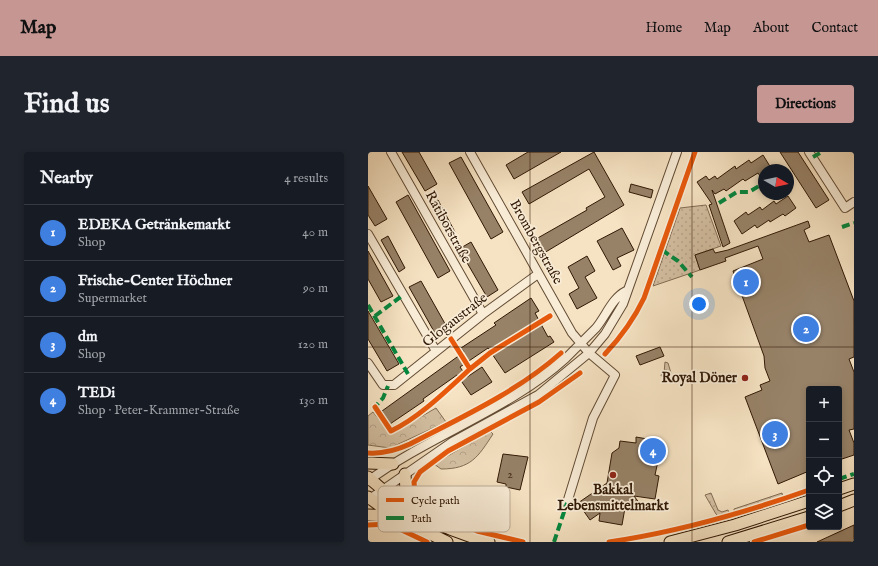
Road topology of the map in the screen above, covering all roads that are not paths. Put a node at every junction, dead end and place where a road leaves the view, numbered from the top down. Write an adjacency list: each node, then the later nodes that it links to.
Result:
1 (391, 152): 9 (street, Ratiborstraße)
2 (470, 152): 7 (street, Brombergstraße)
3 (677, 152): 8 (street)
4 (809, 152): 5 (street)
5 (854, 202)
6 (368, 234): 11 (street)
7 (538, 274): 9 (street, Glogaustraße); 10 (street, Brombergstraße)
8 (626, 291): 10 (street); 12 (street)
9 (483, 314): 11 (street, Glogaustraße)
10 (580, 343): 12 (street, Brombergstraße); 15 (street)
11 (436, 351): 13 (street, Glogaustraße)
12 (589, 353): 16 (street); 27 (street, Brombergstraße)
13 (368, 364)
14 (368, 463): 15 (main road)
15 (394, 464): 17 (street)
16 (405, 474): 20 (street); 21 (main road)
17 (369, 479): 19 (main road)
18 (854, 484): 22 (main road)
19 (378, 486)
20 (387, 486)
21 (406, 486)
22 (842, 488)
23 (378, 492): 24 (street)
24 (369, 498): 28 (main road)
25 (854, 500): 29 (main road)
26 (806, 501): 35 (main road)
27 (567, 503)
28 (378, 504)
29 (842, 505)
30 (806, 518): 36 (main road)
31 (427, 532): 33 (main road)
32 (461, 532): 34 (main road)
33 (447, 542)
34 (489, 542)
35 (670, 542)
36 (728, 542)

